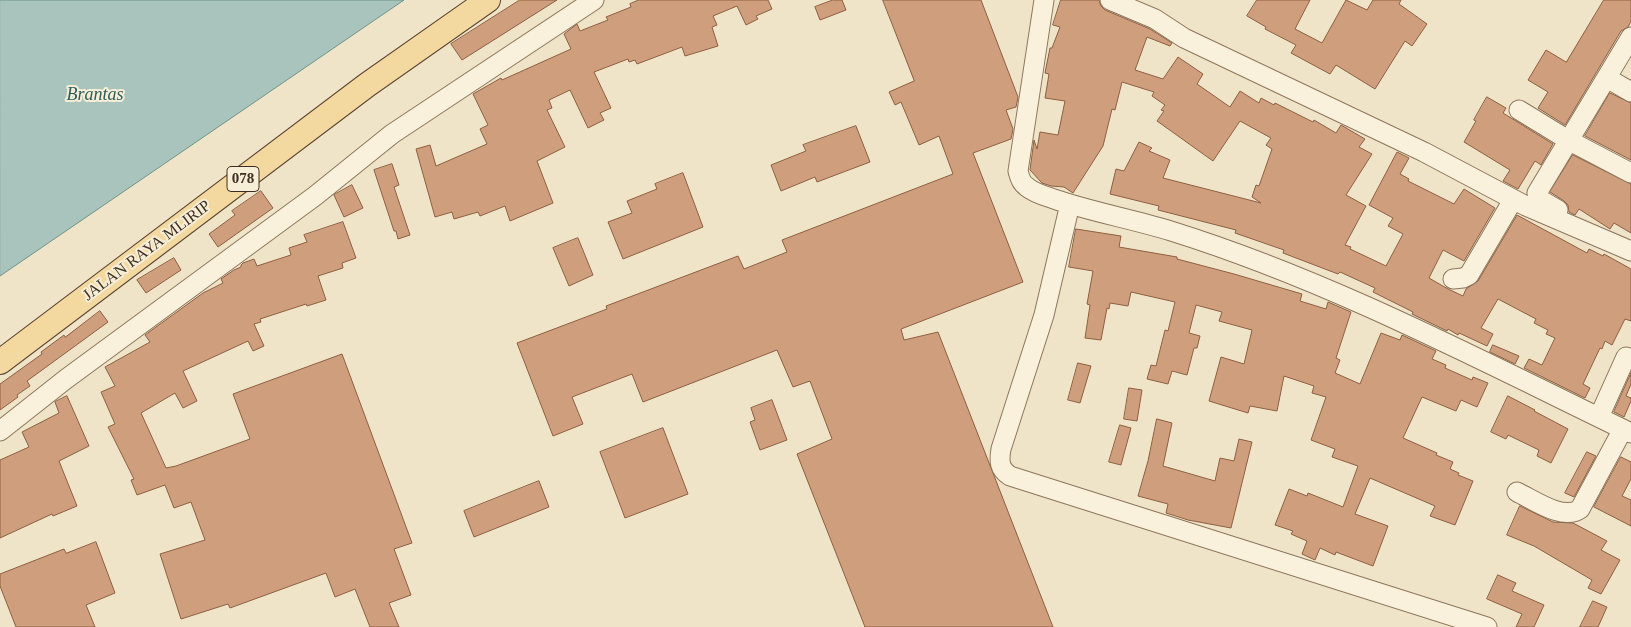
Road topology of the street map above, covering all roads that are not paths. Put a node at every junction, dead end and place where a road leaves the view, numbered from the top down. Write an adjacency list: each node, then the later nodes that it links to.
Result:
1 (488, 0): 18 (main road, JALAN RAYA MLIRIP / 078)
2 (594, 0): 20 (street)
3 (1044, 0): 13 (street)
4 (1110, 0): 11 (street)
5 (1631, 37): 6 (street)
6 (1607, 78): 7 (street); 9 (street)
7 (1631, 92)
8 (1519, 110): 9 (street)
9 (1568, 140): 10 (street); 12 (street)
10 (1631, 173)
11 (1519, 203): 12 (street); 15 (street); 16 (street)
12 (1546, 203): 14 (street)
13 (1070, 204): 19 (street); 23 (street)
14 (1567, 216)
15 (1631, 251)
16 (1453, 279)
17 (1626, 357): 19 (street)
18 (0, 362)
19 (1599, 417): 21 (street)
20 (0, 431)
21 (1627, 431): 22 (street)
22 (1517, 492)
23 (1487, 627)

